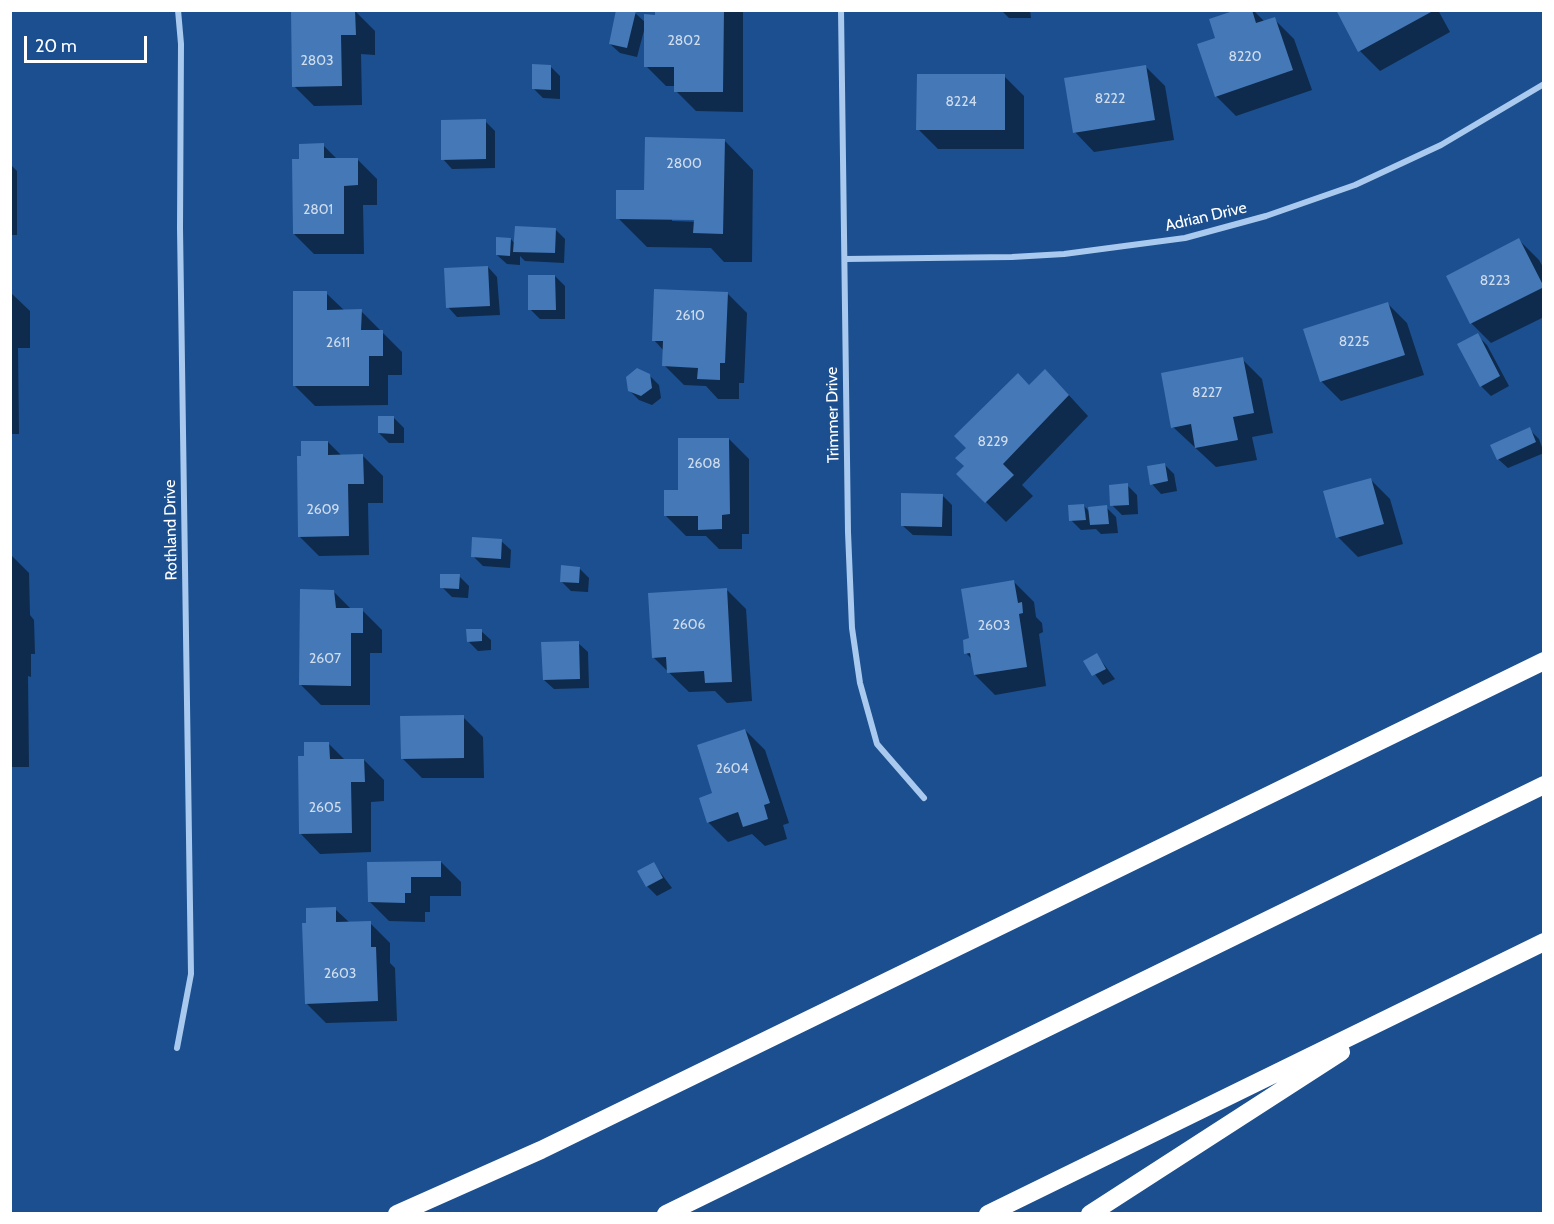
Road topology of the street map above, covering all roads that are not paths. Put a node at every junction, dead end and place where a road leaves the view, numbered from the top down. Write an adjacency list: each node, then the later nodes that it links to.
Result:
1 (178, 10): 10 (street, Rothland Drive)
2 (842, 10): 4 (street, Trimmer Drive)
3 (1544, 84): 4 (street, Adrian Drive)
4 (845, 259): 7 (street, Trimmer Drive)
5 (1544, 661): 11 (highway)
6 (1544, 785): 12 (highway)
7 (924, 798)
8 (1544, 942): 9 (highway)
9 (1409, 1008): 13 (highway); 14 (highway)
10 (177, 1048)
11 (397, 1214)
12 (666, 1214)
13 (988, 1214)
14 (1090, 1214)

